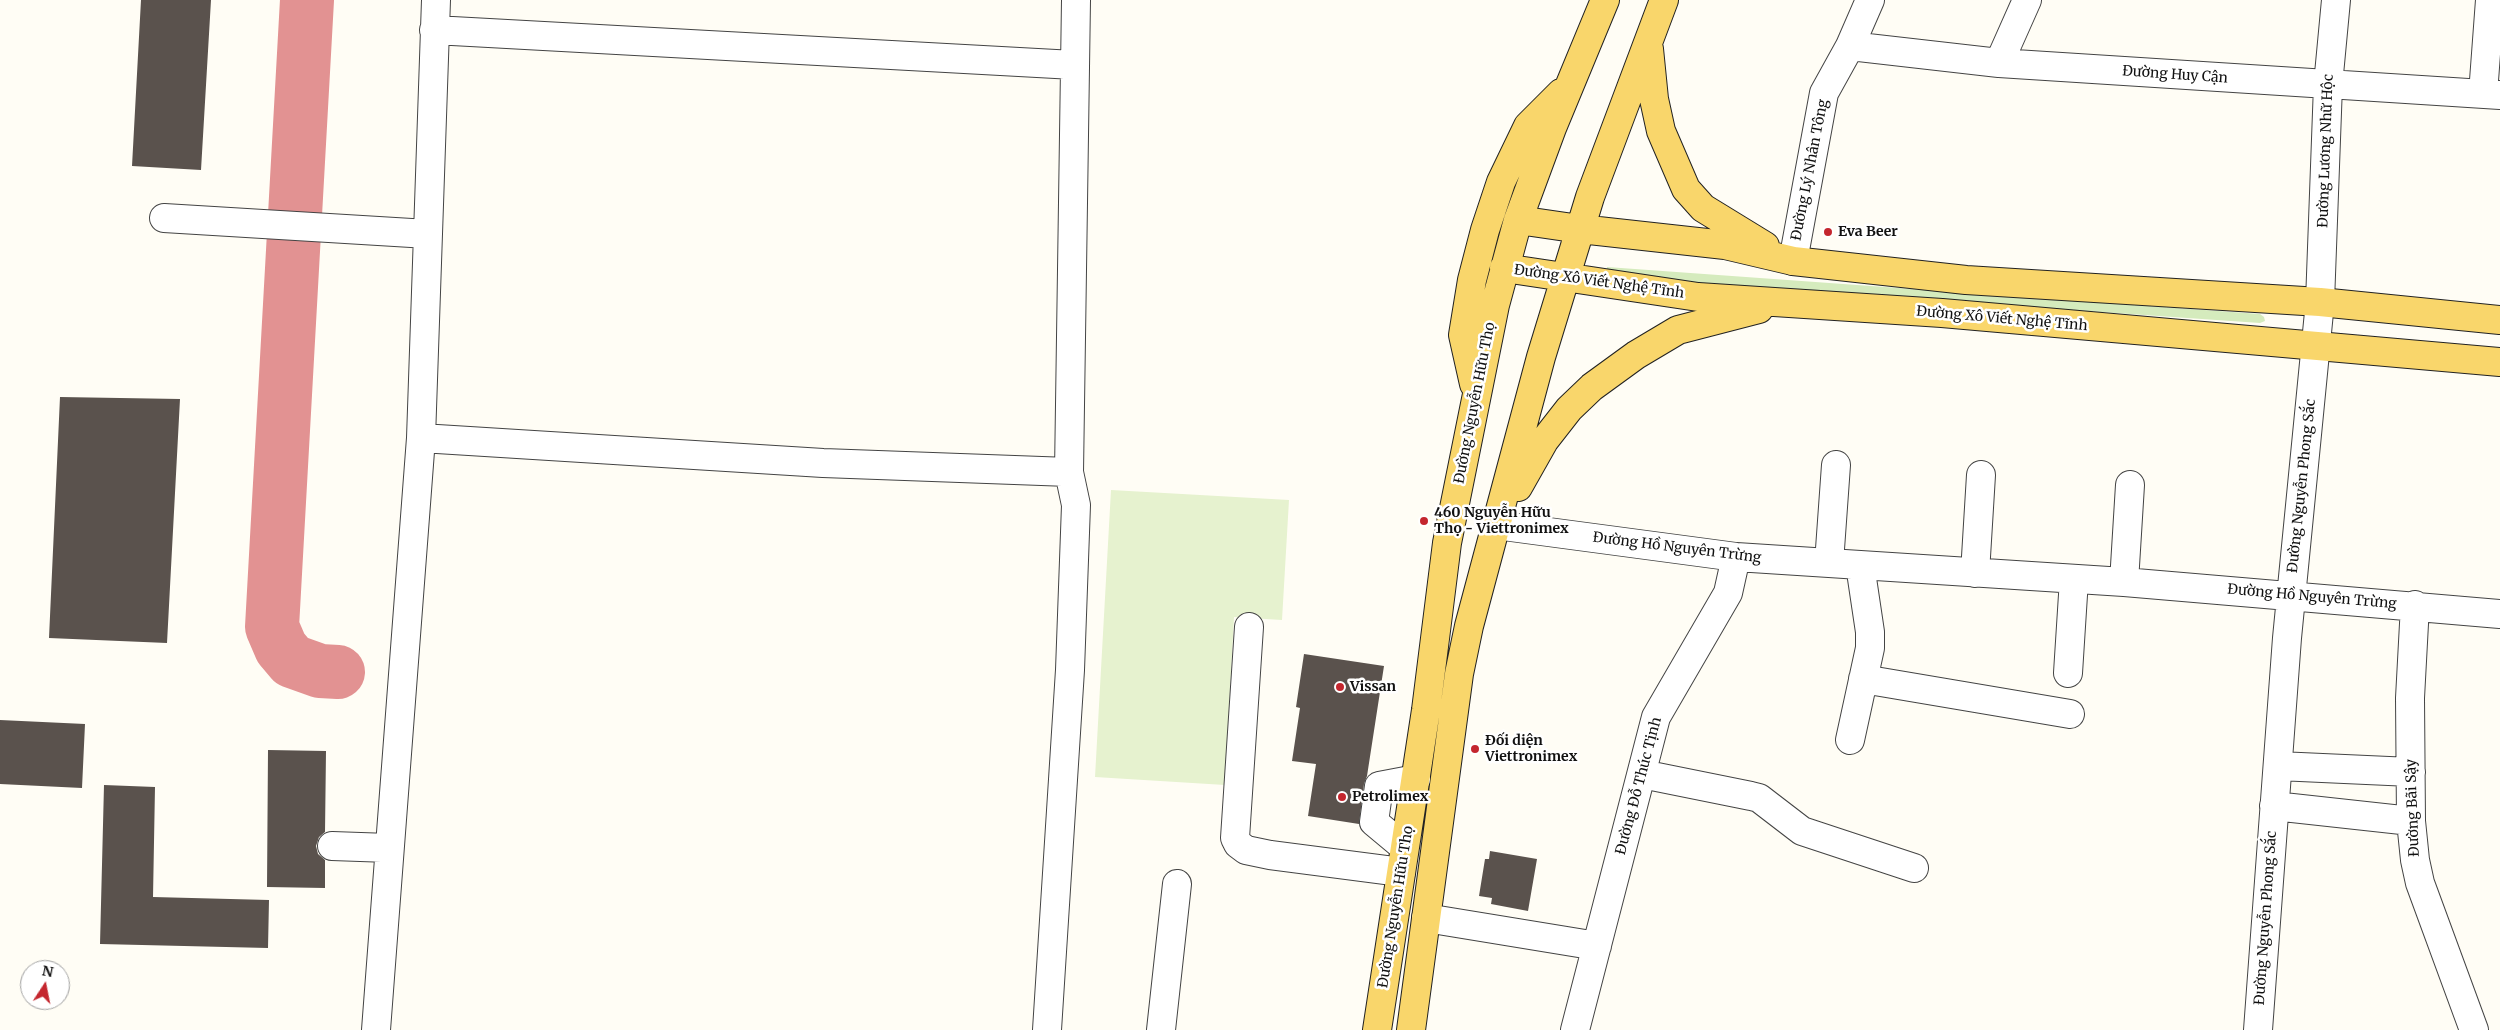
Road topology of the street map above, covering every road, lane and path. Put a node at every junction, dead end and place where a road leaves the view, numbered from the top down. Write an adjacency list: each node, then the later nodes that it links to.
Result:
1 (436, 0): 9 (street)
2 (1076, 0): 13 (street)
3 (1605, 0): 14 (main road, Đường Nguyễn Hữu Thọ)
4 (1664, 0): 10 (main road)
5 (1870, 0): 11 (street, Đường Lý Nhân Tông)
6 (2027, 0): 12 (street)
7 (2336, 0): 15 (street, Đường Lương Nhữ Hộc)
8 (2490, 0): 16 (street)
9 (434, 30): 13 (street); 20 (street)
10 (1649, 44): 19 (main road); 21 (main road)
11 (1850, 46): 12 (street, Đường Huy Cận); 21 (street, Đường Lý Nhân Tông)
12 (1999, 63): 15 (street, Đường Huy Cận)
13 (1074, 65): 32 (street)
14 (1570, 83): 18 (main road, Đường Nguyễn Hữu Thọ); 29 (main road)
15 (2328, 85): 16 (street, Đường Huy Cận); 25 (street, Đường Lương Nhữ Hộc)
16 (2492, 94)
17 (164, 218): 20 (street)
18 (1518, 220): 19 (main road); 22 (main road, Đường Nguyễn Hữu Thọ)
19 (1580, 229): 21 (main road); 23 (main road)
20 (428, 234): 30 (street)
21 (1793, 261): 25 (main road)
22 (1504, 268): 23 (main road, Đường Xô Viết Nghệ Tĩnh); 29 (main road, Đường Nguyễn Hữu Thọ)
23 (1566, 277): 24 (main road, Đường Xô Viết Nghệ Tĩnh); 35 (main road)
24 (1784, 302): 27 (main road, Đường Xô Viết Nghệ Tĩnh); 35 (main road)
25 (2320, 302): 26 (main road); 27 (street, Đường Lương Nhữ Hộc)
26 (2500, 320)
27 (2315, 346): 28 (main road, Đường Xô Viết Nghệ Tĩnh); 42 (street, Đường Nguyễn Phong Sắc)
28 (2500, 362)
29 (1476, 394): 57 (main road, Đường Nguyễn Hữu Thọ)
30 (420, 438): 32 (street); 56 (street)
31 (1836, 465): 37 (street)
32 (1069, 472): 63 (street)
33 (1981, 475): 39 (street)
34 (2130, 485): 41 (street)
35 (1496, 525): 36 (street, Đường Hồ Nguyên Trừng); 60 (main road)
36 (1736, 557): 37 (street, Đường Hồ Nguyên Trừng); 52 (street, Đường Đỗ Thúc Tịnh)
37 (1830, 563): 38 (street, Đường Hồ Nguyên Trừng)
38 (1860, 565): 39 (street, Đường Hồ Nguyên Trừng); 47 (street)
39 (1975, 572): 40 (street, Đường Hồ Nguyên Trừng)
40 (2074, 579): 41 (street, Đường Hồ Nguyên Trừng); 46 (street)
41 (2124, 582): 42 (street, Đường Hồ Nguyên Trừng)
42 (2291, 596): 43 (street, Đường Hồ Nguyên Trừng); 50 (street, Đường Nguyễn Phong Sắc)
43 (2415, 606): 44 (street, Đường Hồ Nguyên Trừng); 51 (street, Đường Bãi Sậy)
44 (2500, 614)
45 (1249, 627): 57 (street)
46 (2068, 673)
47 (1863, 679): 48 (street); 49 (street)
48 (2070, 714)
49 (1850, 740)
50 (2278, 766): 51 (street); 53 (street, Đường Nguyễn Phong Sắc)
51 (2412, 772): 54 (street, Đường Bãi Sậy)
52 (1642, 774): 58 (street); 61 (street, Đường Đỗ Thúc Tịnh)
53 (2274, 806): 54 (street); 68 (street, Đường Nguyễn Phong Sắc)
54 (2411, 821): 69 (street, Đường Bãi Sậy)
55 (332, 846): 56 (street)
56 (389, 848): 62 (street)
57 (1402, 860): 65 (main road, Đường Nguyễn Hữu Thọ)
58 (1914, 868)
59 (1178, 884): 64 (street)
60 (1426, 918): 61 (street); 66 (main road)
61 (1597, 946): 67 (street, Đường Đỗ Thúc Tịnh)
62 (376, 1030)
63 (1048, 1030)
64 (1161, 1030)
65 (1376, 1030)
66 (1410, 1030)
67 (1575, 1030)
68 (2258, 1030)
69 (2474, 1030)

